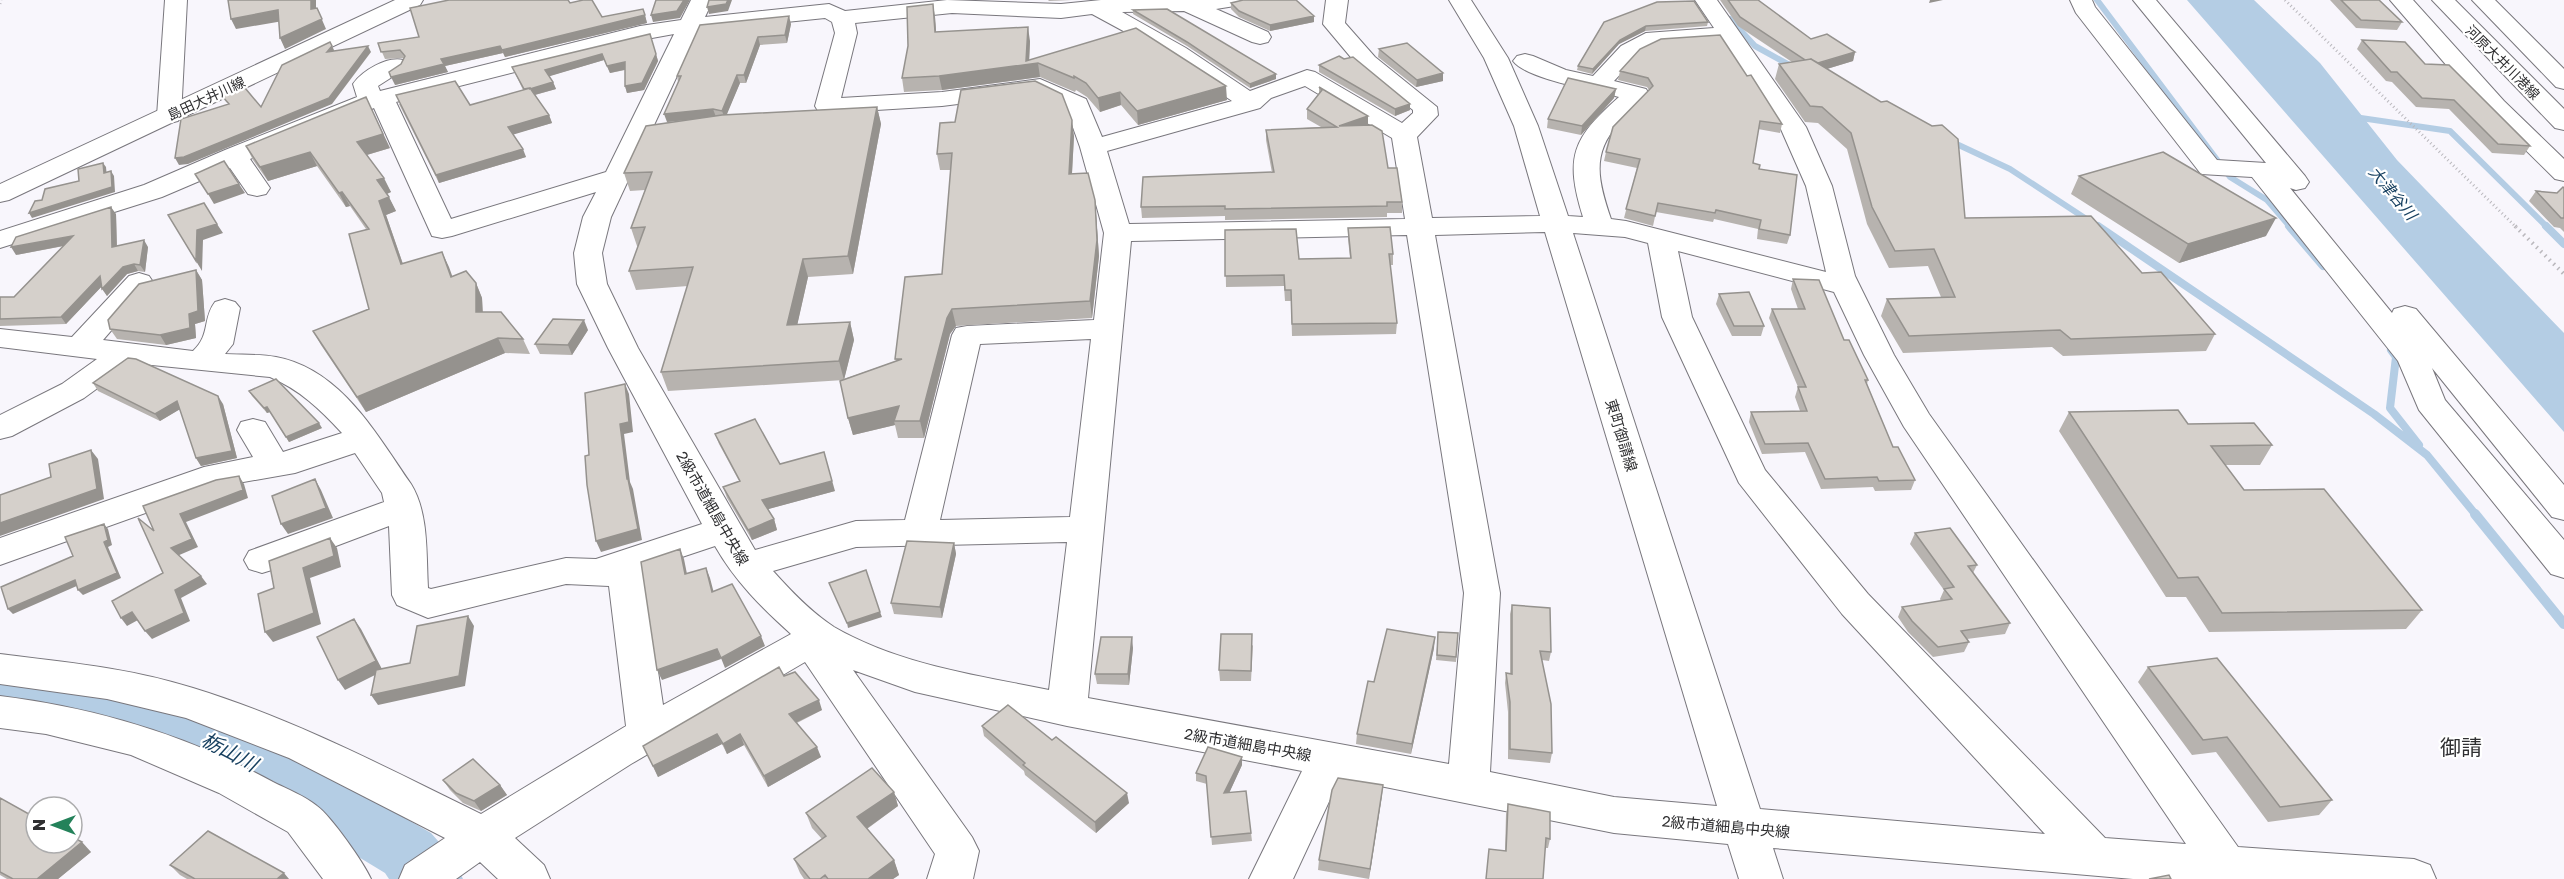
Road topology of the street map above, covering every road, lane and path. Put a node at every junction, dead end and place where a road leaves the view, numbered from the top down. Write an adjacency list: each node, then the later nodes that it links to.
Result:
1 (176, 0): 26 (street)
2 (412, 0): 26 (street, 島田大井川線)
3 (1233, 0): 14 (street)
4 (1337, 0): 28 (street)
5 (1460, 0): 36 (street, 東町御請線)
6 (1706, 0): 18 (street)
7 (2081, 0): 31 (street)
8 (2144, 0): 31 (street)
9 (2285, 0): 42 (path)
10 (2401, 0): 32 (street)
11 (2443, 0): 27 (street, 河原大井川港線)
12 (2483, 0): 22 (street)
13 (1123, 3): 14 (street); 15 (street)
14 (1186, 5): 19 (street)
15 (1094, 8): 16 (street); 25 (street)
16 (833, 10): 17 (street); 29 (street)
17 (696, 12): 24 (street); 33 (street, 2級市道細島中央線)
18 (1731, 34): 23 (street); 44 (street)
19 (1260, 37)
20 (1525, 61): 23 (street)
21 (395, 65): 24 (street)
22 (2564, 82)
23 (1599, 85): 37 (street)
24 (377, 100): 30 (street); 33 (street)
25 (1251, 103): 28 (street); 29 (street)
26 (169, 116): 35 (street, 島田大井川線)
27 (2564, 123)
28 (1404, 135): 38 (street)
29 (1094, 147): 39 (street)
30 (234, 155): 34 (street); 41 (street)
31 (2274, 170): 51 (street); 54 (street)
32 (2564, 173)
33 (617, 177): 60 (street, 2級市道細島中央線)
34 (257, 188)
35 (0, 194)
36 (1557, 224): 37 (street); 38 (street); 74 (street, 東町御請線)
37 (1600, 226): 40 (street)
38 (1420, 227): 39 (street); 73 (street)
39 (1118, 233): 46 (street)
40 (1661, 239): 44 (street); 76 (street)
41 (1, 242)
42 (2564, 274)
43 (139, 282): 48 (street)
44 (1846, 286): 77 (street)
45 (225, 308): 50 (street)
46 (1108, 329): 59 (street); 61 (street)
47 (0, 338): 48 (street)
48 (79, 348): 49 (street)
49 (126, 353): 50 (street); 52 (street)
50 (201, 362): 55 (street)
51 (2430, 403): 54 (street); 64 (street)
52 (0, 428)
53 (253, 430): 56 (street)
54 (2503, 434): 58 (street)
55 (363, 438): 56 (street); 57 (street)
56 (274, 465): 62 (street)
57 (403, 508): 63 (street); 66 (street)
58 (2564, 508)
59 (1087, 529): 61 (street); 69 (street)
60 (723, 530): 65 (street, 2級市道細島中央線); 66 (street)
61 (919, 533): 65 (street)
62 (0, 552)
63 (262, 560)
64 (2564, 565)
65 (746, 566): 67 (street, 2級市道細島中央線)
66 (598, 572): 71 (street)
67 (815, 638): 69 (street, 2級市道細島中央線); 71 (street); 82 (street)
68 (0, 669): 75 (street)
69 (1067, 710): 72 (street, 2級市道細島中央線)
70 (0, 712): 79 (street)
71 (647, 734): 75 (street)
72 (1329, 759): 73 (street, 2級市道細島中央線); 83 (street)
73 (1468, 785): 74 (street, 2級市道細島中央線)
74 (1744, 827): 76 (street, 2級市道細島中央線); 84 (street, 東町御請線)
75 (482, 835): 80 (street); 81 (street)
76 (2082, 864): 77 (street, 2級市道細島中央線)
77 (2224, 866): 78 (street, 2級市道細島中央線)
78 (2319, 875): 85 (street, 2級市道細島中央線)
79 (349, 879)
80 (421, 879)
81 (528, 879)
82 (949, 879)
83 (1271, 879)
84 (1761, 879)
85 (2414, 879)

